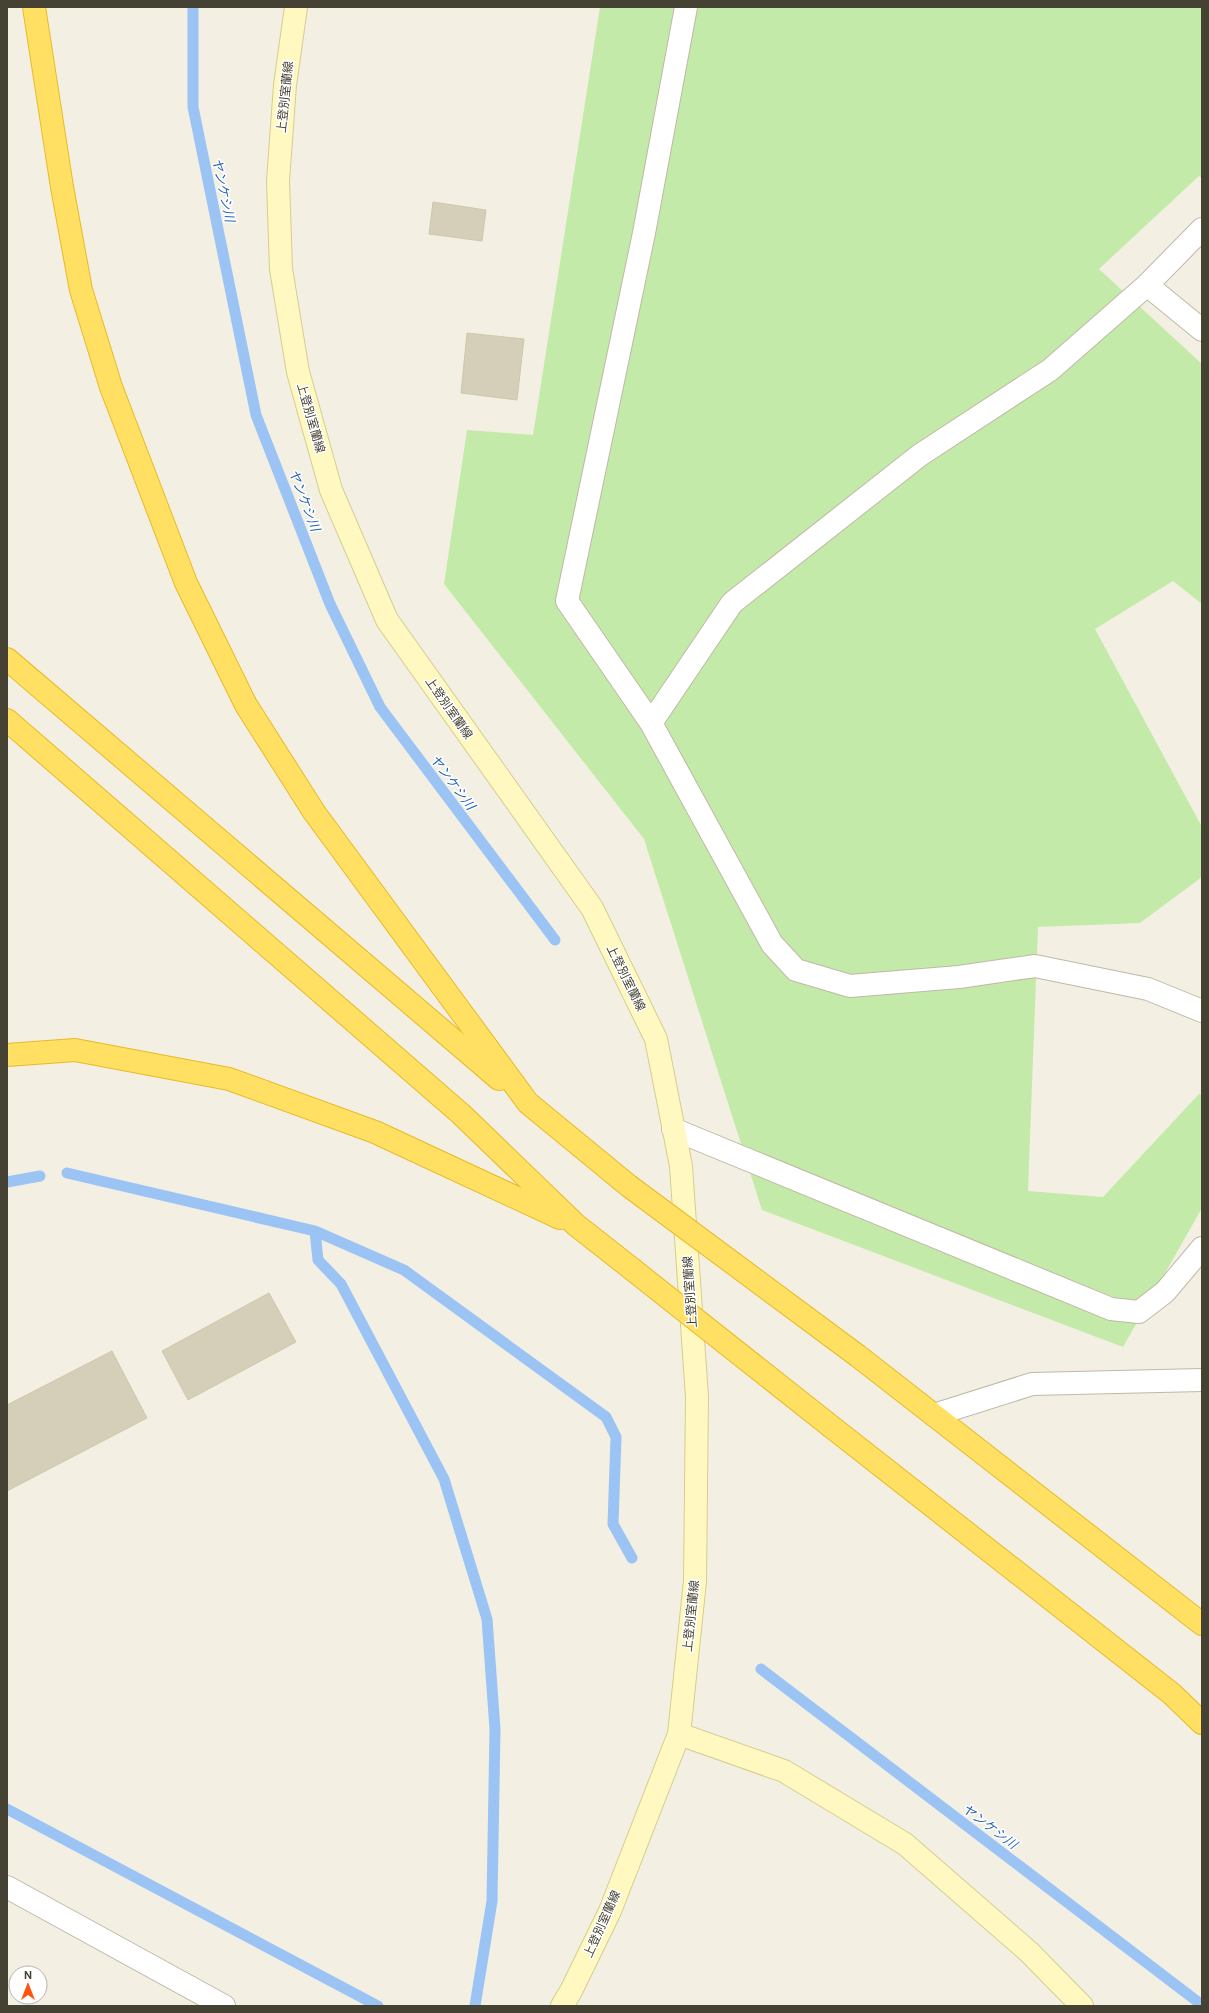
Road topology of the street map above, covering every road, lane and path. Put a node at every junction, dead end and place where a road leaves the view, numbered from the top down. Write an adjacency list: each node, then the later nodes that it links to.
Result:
1 (34, 7): 12 (highway)
2 (296, 7): 13 (main road, 上登別室蘭線)
3 (686, 7): 9 (lane)
4 (1202, 229): 5 (lane)
5 (1147, 285): 6 (lane); 9 (lane)
6 (1202, 330)
7 (7, 659): 12 (highway)
8 (7, 720): 14 (highway)
9 (651, 724): 10 (lane)
10 (1202, 1011)
11 (7, 1055): 14 (highway)
12 (528, 1103): 17 (highway, bridge)
13 (673, 1129): 15 (lane); 20 (main road, 上登別室蘭線)
14 (576, 1225): 19 (highway, bridge)
15 (1202, 1248)
16 (1202, 1380): 17 (lane)
17 (934, 1414): 18 (highway)
18 (1202, 1624)
19 (1202, 1724)
20 (679, 1734): 23 (main road, 上登別室蘭線); 24 (main road)
21 (7, 1887): 22 (lane)
22 (224, 2006)
23 (562, 2006)
24 (1082, 2006)

